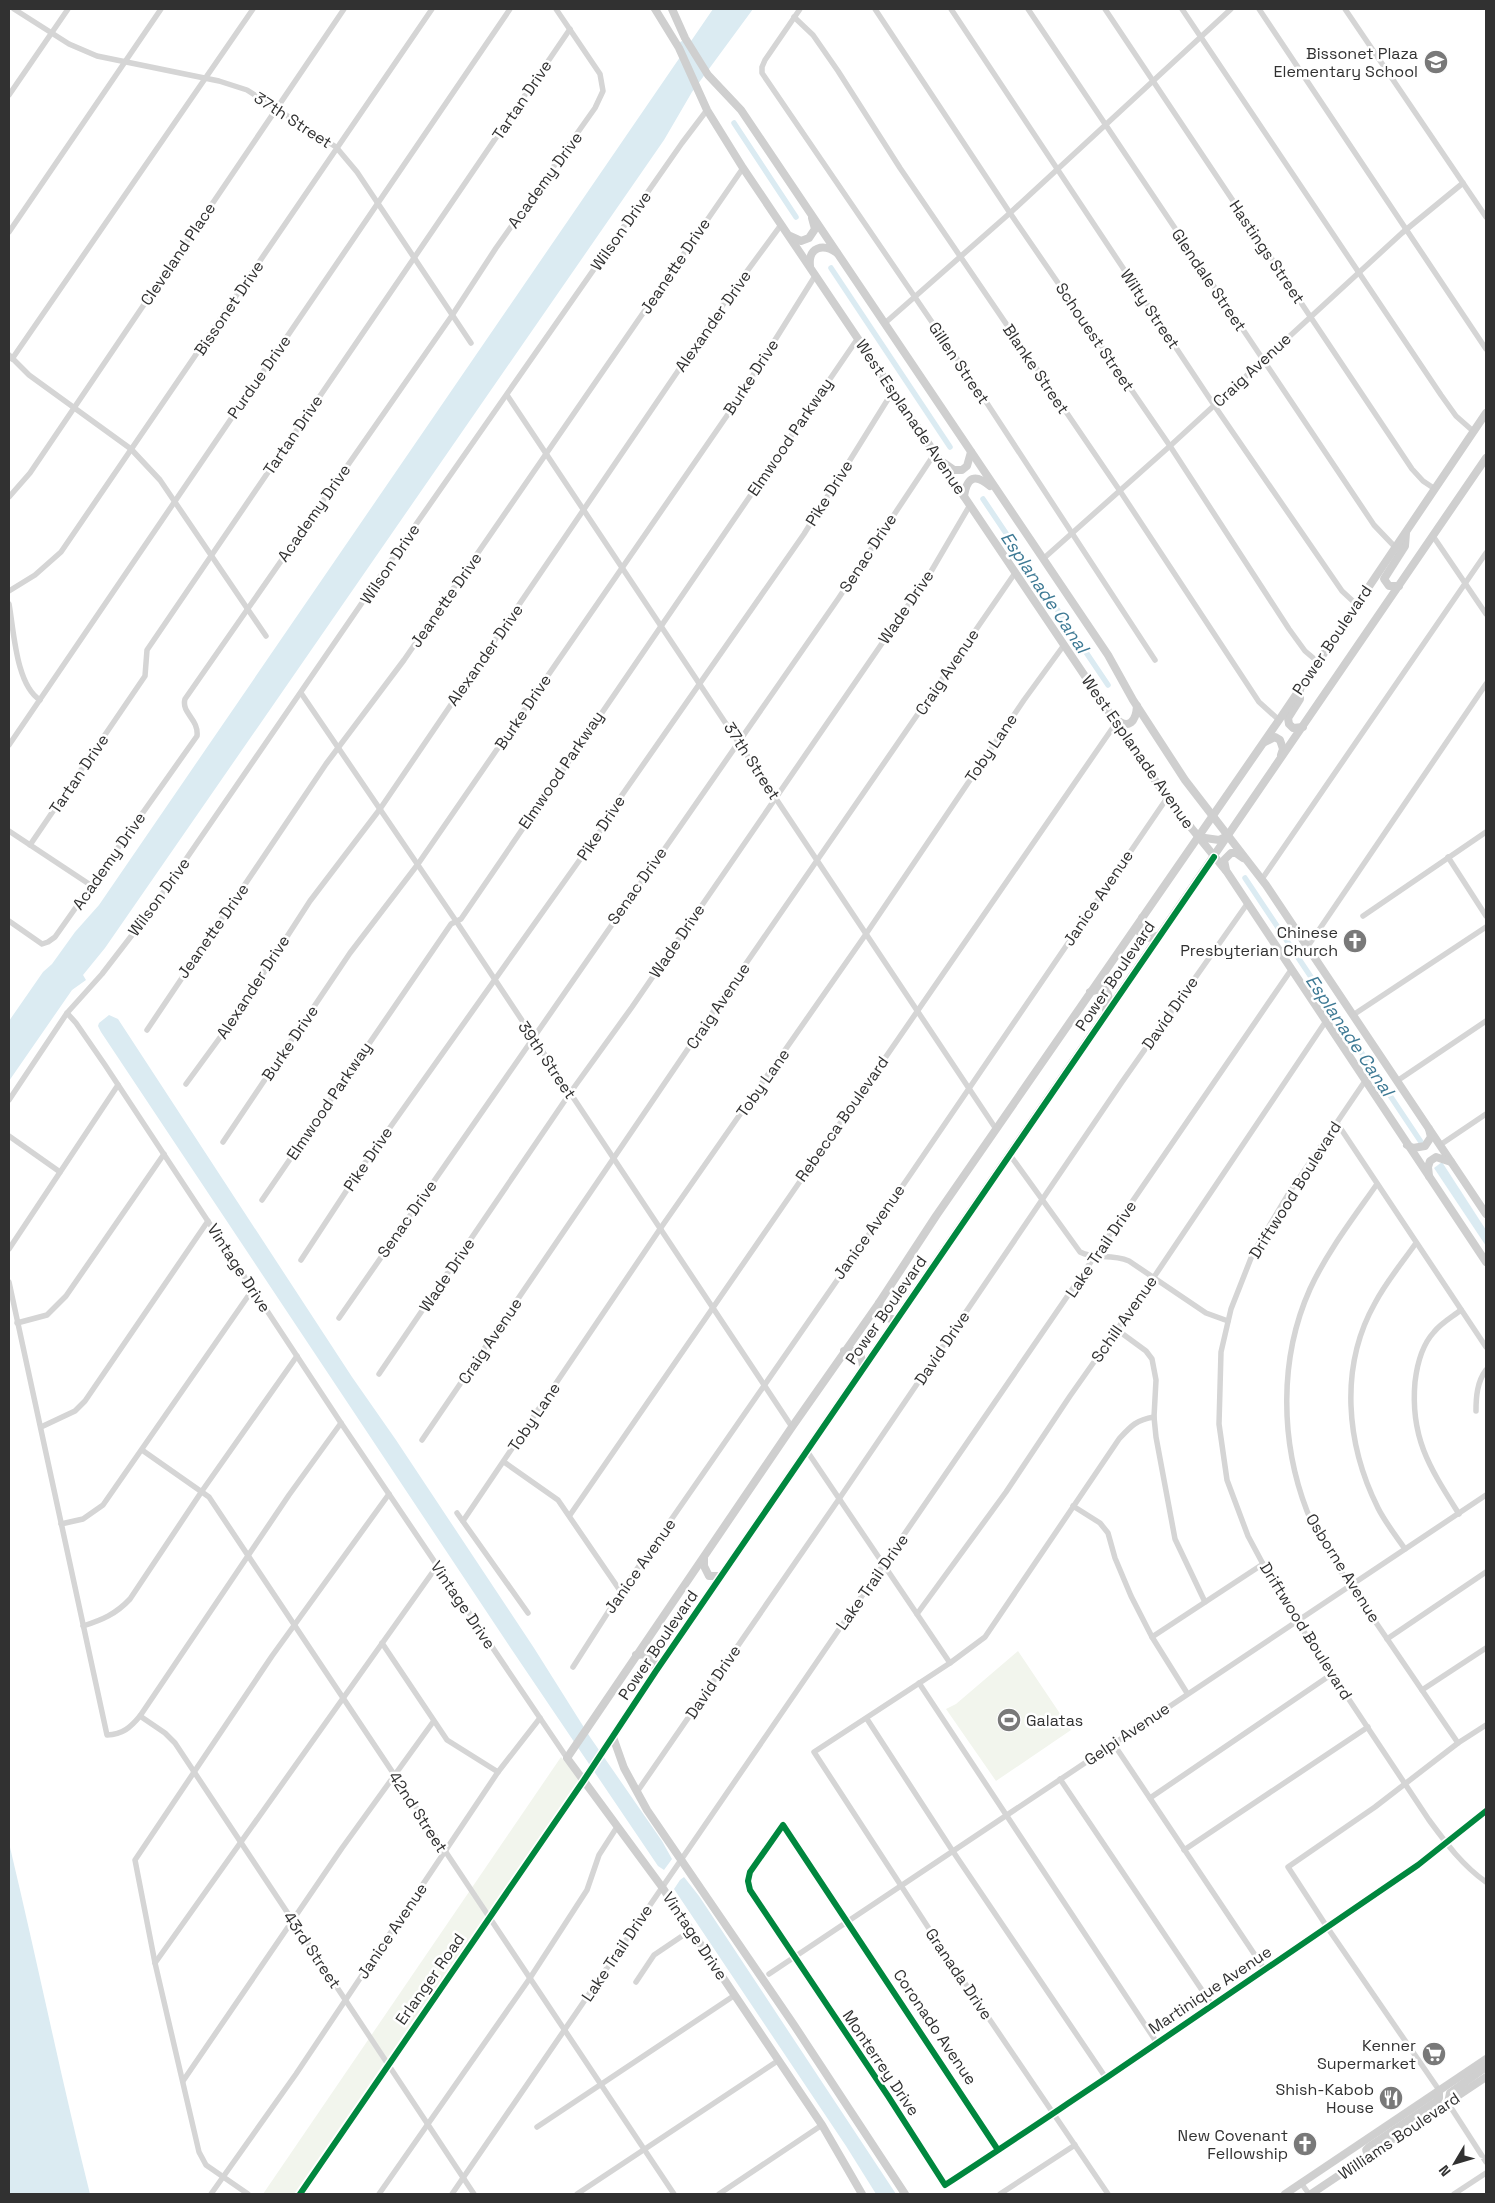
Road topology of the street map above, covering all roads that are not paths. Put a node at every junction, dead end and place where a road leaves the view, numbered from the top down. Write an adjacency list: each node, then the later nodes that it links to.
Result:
1 (14, 9): 22 (street, 37th Street)
2 (68, 9): 22 (street)
3 (161, 9): 24 (street)
4 (253, 9): 25 (street)
5 (344, 9): 28 (street, Cleveland Place)
6 (432, 9): 31 (street, Bissonet Drive)
7 (510, 9): 35 (street, Purdue Drive)
8 (556, 9): 21 (street)
9 (655, 9): 29 (main road, West Esplanade Avenue)
10 (672, 9): 37 (main road, West Esplanade Avenue)
11 (800, 9): 20 (street)
12 (875, 9): 36 (street, Schouest Street)
13 (951, 9): 33 (street, Wilty Street)
14 (1028, 9): 30 (street, Glendale Street)
15 (1105, 9): 26 (street, Hastings Street)
16 (1182, 9): 23 (street)
17 (1231, 9): 23 (street)
18 (1259, 9): 40 (street)
19 (1345, 9): 34 (street)
20 (794, 17): 45 (street, Blanke Street); 49 (street, Gillen Street)
21 (570, 29): 44 (street, Tartan Drive); 50 (street, Academy Drive)
22 (52, 33): 24 (street, 37th Street); 27 (street)
23 (1201, 36): 26 (street); 47 (street)
24 (123, 63): 25 (street, 37th Street); 41 (street)
25 (206, 78): 28 (street, 37th Street); 56 (street)
26 (1153, 80): 30 (street); 51 (street, Hastings Street)
27 (9, 95)
28 (278, 109): 31 (street, 37th Street); 61 (street, Cleveland Place)
29 (707, 110): 32 (main road, West Esplanade Avenue); 59 (street, Wilson Drive)
30 (1105, 125): 33 (street); 57 (street, Glendale Street)
31 (336, 147): 35 (street, 37th Street); 65 (street, Bissonet Drive)
32 (743, 168): 39 (main road, West Esplanade Avenue); 67 (street, Jeanette Drive)
33 (1058, 170): 36 (street); 60 (street, Wilty Street)
34 (1463, 183): 38 (street); 40 (street, Craig Avenue)
35 (378, 203): 44 (street, 37th Street); 75 (street, Purdue Drive)
36 (1010, 213): 45 (street); 64 (street, Schouest Street)
37 (812, 214): 42 (main road); 43 (main road, West Esplanade Avenue)
38 (1486, 217)
39 (781, 225): 42 (main road, West Esplanade Avenue); 77 (street, Alexander Drive)
40 (1406, 228): 47 (street, Craig Avenue); 55 (street)
41 (9, 232)
42 (788, 235): 46 (main road, West Esplanade Avenue)
43 (839, 254): 46 (main road); 52 (main road, West Esplanade Avenue)
44 (414, 257): 50 (street, 37th Street); 83 (street, Tartan Drive)
45 (961, 258): 49 (street); 71 (street, Blanke Street)
46 (810, 268): 48 (main road, West Esplanade Avenue)
47 (1358, 271): 51 (street, Craig Avenue); 63 (street)
48 (815, 276): 53 (main road, West Esplanade Avenue); 85 (street, Burke Drive)
49 (914, 298): 52 (street); 79 (street, Gillen Street)
50 (453, 314): 54 (street, 37th Street); 92 (street, Academy Drive)
51 (1311, 316): 57 (street, Craig Avenue); 70 (street, Hastings Street)
52 (885, 323): 66 (main road, West Esplanade Avenue)
53 (858, 338): 58 (main road, West Esplanade Avenue); 94 (street, Elmwood Parkway)
54 (471, 343)
55 (1486, 348)
56 (11, 357): 61 (street)
57 (1263, 360): 60 (street, Craig Avenue); 81 (street, Glendale Street)
58 (893, 391): 68 (main road, West Esplanade Avenue); 99 (street, Pike Drive)
59 (507, 394): 67 (street, 37th Street); 102 (street, Wilson Drive)
60 (1214, 405): 64 (street, Craig Avenue); 91 (street, Wilty Street)
61 (74, 406): 65 (street); 74 (street, Cleveland Place)
62 (1486, 413): 63 (main road, Power Boulevard)
63 (1473, 431): 70 (main road, Power Boulevard)
64 (1170, 446): 71 (street, Craig Avenue); 98 (street, Schouest Street)
65 (131, 449): 75 (street); 89 (street, Bissonet Drive)
66 (970, 452): 68 (main road); 72 (main road, West Esplanade Avenue)
67 (547, 453): 77 (street, 37th Street); 112 (street, Jeanette Drive)
68 (938, 457): 73 (main road, West Esplanade Avenue); 109 (street, Senac Drive)
69 (1486, 458): 80 (main road, Power Boulevard)
70 (1434, 489): 78 (main road, Power Boulevard)
71 (1120, 491): 79 (street, Craig Avenue); 106 (street, Blanke Street)
72 (998, 492): 73 (main road); 84 (main road, West Esplanade Avenue)
73 (964, 496): 76 (main road, West Esplanade Avenue)
74 (9, 497)
75 (174, 500): 83 (street); 103 (street, Purdue Drive)
76 (970, 506): 86 (main road, West Esplanade Avenue); 114 (street, Wade Drive)
77 (584, 509): 85 (street, 37th Street); 116 (street, Alexander Drive)
78 (1406, 531): 81 (main road, Power Boulevard); 88 (main road)
79 (1072, 534): 84 (street, Craig Avenue); 97 (street, Gillen Street)
80 (1434, 536): 87 (street); 88 (main road, Power Boulevard)
81 (1395, 546): 91 (main road, Power Boulevard)
82 (1486, 553): 87 (street)
83 (212, 555): 92 (street); 122 (street, Tartan Drive)
84 (1043, 559): 104 (main road, West Esplanade Avenue)
85 (623, 566): 94 (street, 37th Street); 127 (street, Burke Drive)
86 (1015, 572): 96 (main road, West Esplanade Avenue); 125 (street, Craig Avenue)
87 (1466, 583): 93 (street); 129 (street)
88 (1399, 586): 108 (main road, Power Boulevard)
89 (9, 592)
90 (9, 604): 103 (street)
91 (1356, 604): 98 (main road, Power Boulevard)
92 (248, 608): 95 (street); 130 (street, Academy Drive)
93 (1486, 614)
94 (662, 625): 99 (street, 37th Street); 135 (street, Elmwood Parkway)
95 (266, 636)
96 (1064, 645): 105 (main road, West Esplanade Avenue); 138 (street, Toby Lane)
97 (1155, 660)
98 (1318, 662): 101 (main road, Power Boulevard)
99 (700, 682): 109 (street, 37th Street); 142 (street, Pike Drive)
100 (1486, 684): 140 (street)
101 (1300, 688): 106 (main road, Power Boulevard); 108 (main road)
102 (301, 693): 112 (street, 39th Street); 145 (street, Wilson Drive)
103 (40, 700): 111 (street, Purdue Drive)
104 (1137, 706): 105 (main road); 117 (main road, West Esplanade Avenue)
105 (1108, 712): 107 (main road, West Esplanade Avenue)
106 (1279, 720): 110 (main road, Power Boulevard)
107 (1116, 723): 115 (main road, West Esplanade Avenue); 144 (street, Rebecca Boulevard)
108 (1303, 727): 113 (main road, Power Boulevard)
109 (738, 741): 114 (street, 37th Street); 151 (street, Senac Drive)
110 (1263, 743): 113 (main road); 117 (main road, Power Boulevard)
111 (9, 745)
112 (339, 748): 116 (street, 39th Street); 150 (street, Jeanette Drive)
113 (1280, 760): 120 (main road, Power Boulevard)
114 (775, 797): 125 (street, 37th Street); 157 (street, Wade Drive)
115 (1167, 798): 121 (main road, West Esplanade Avenue); 156 (street, Janice Avenue)
116 (380, 809): 127 (street, 39th Street); 154 (street, Alexander Drive)
117 (1212, 815): 120 (main road, West Esplanade Avenue); 121 (main road, Power Boulevard)
118 (9, 831): 122 (street)
119 (1486, 832): 124 (street)
120 (1228, 836): 121 (main road); 123 (main road, Power Boulevard); 126 (main road, West Esplanade Avenue)
121 (1198, 837): 123 (main road, West Esplanade Avenue); 132 (main road, Power Boulevard)
122 (30, 845): 130 (street)
123 (1214, 857): 128 (main road, West Esplanade Avenue); 139 (main road, Power Boulevard)
124 (1448, 857): 133 (street); 134 (street)
125 (818, 862): 138 (street, 37th Street); 169 (street, Craig Avenue)
126 (1248, 862): 128 (main road); 129 (main road, West Esplanade Avenue)
127 (418, 864): 135 (street, 39th Street); 164 (street, Burke Drive)
128 (1226, 872): 131 (main road, West Esplanade Avenue)
129 (1262, 880): 140 (main road, West Esplanade Avenue)
130 (92, 886): 136 (street, Academy Drive)
131 (1247, 904): 141 (main road, West Esplanade Avenue); 175 (street, David Drive)
132 (1142, 916): 139 (main road); 143 (main road, Power Boulevard)
133 (1363, 916)
134 (1486, 916)
135 (456, 921): 142 (street, 39th Street); 174 (street, Elmwood Parkway)
136 (9, 922)
137 (1486, 927): 146 (street)
138 (866, 934): 144 (street, 37th Street); 178 (street, Toby Lane)
139 (1160, 935): 147 (main road, Power Boulevard)
140 (1308, 946): 146 (main road, West Esplanade Avenue)
141 (1292, 970): 148 (main road, West Esplanade Avenue); 181 (street, Lake Trail Drive)
142 (494, 980): 151 (street, 39th Street); 182 (street, Pike Drive)
143 (1090, 992): 147 (main road); 162 (main road, Power Boulevard)
144 (917, 1011): 156 (street, 37th Street); 188 (street, Rebecca Boulevard)
145 (67, 1013): 155 (street, Vintage Drive); 158 (street, Wilson Drive)
146 (1353, 1015): 153 (main road, West Esplanade Avenue)
147 (1102, 1020): 168 (main road, Power Boulevard)
148 (1326, 1021): 152 (main road, West Esplanade Avenue); 184 (street, Schill Avenue)
149 (1486, 1022): 153 (street)
150 (146, 1030)
151 (532, 1037): 157 (street, 39th Street); 190 (street, Senac Drive)
152 (1365, 1081): 160 (street, Driftwood Boulevard); 165 (main road, West Esplanade Avenue)
153 (1397, 1081): 161 (main road, West Esplanade Avenue)
154 (186, 1084)
155 (118, 1085): 167 (street, Vintage Drive); 171 (street)
156 (969, 1088): 162 (street, 37th Street); 201 (street, Janice Avenue)
157 (570, 1093): 169 (street, 39th Street); 200 (street, Wade Drive)
158 (9, 1100)
159 (1486, 1114): 166 (street)
160 (1337, 1123): 173 (street); 192 (street, Driftwood Boulevard)
161 (1429, 1128): 165 (main road); 166 (main road, West Esplanade Avenue)
162 (996, 1129): 187 (main road, Power Boulevard)
163 (9, 1136): 171 (street)
164 (223, 1142)
165 (1407, 1145): 172 (main road, West Esplanade Avenue)
166 (1440, 1145): 170 (main road, West Esplanade Avenue)
167 (164, 1154): 177 (street, Vintage Drive); 193 (street)
168 (1010, 1155): 175 (street); 191 (main road, Power Boulevard)
169 (614, 1159): 178 (street, 39th Street); 207 (street, Craig Avenue)
170 (1452, 1163): 172 (main road); 176 (main road, West Esplanade Avenue)
171 (60, 1172): 180 (street)
172 (1430, 1178): 183 (main road, West Esplanade Avenue)
173 (1377, 1184): 179 (street); 229 (street, Osborne Avenue)
174 (262, 1200)
175 (1043, 1200): 181 (street); 214 (street, David Drive)
176 (1486, 1212)
177 (208, 1221): 186 (street, Vintage Drive); 205 (street)
178 (660, 1229): 188 (street, 39th Street); 210 (street, Toby Lane)
179 (1416, 1243): 189 (street); 221 (street)
180 (9, 1249)
181 (1096, 1256): 184 (street); 225 (street, Lake Trail Drive)
182 (301, 1260)
183 (1486, 1262)
184 (1154, 1278): 192 (street); 194 (street, Schill Avenue)
185 (9, 1282): 193 (street)
186 (252, 1288): 197 (street, Vintage Drive); 208 (street)
187 (879, 1302): 191 (main road); 196 (main road, Power Boulevard)
188 (713, 1308): 201 (street, 39th Street); 218 (street, Rebecca Boulevard)
189 (1461, 1310): 195 (street); 217 (street)
190 (339, 1318)
191 (896, 1320): 198 (main road, Power Boulevard)
192 (1228, 1321): 224 (street, Driftwood Boulevard)
193 (17, 1323): 205 (street)
194 (1116, 1330): 203 (street); 233 (street, Schill Avenue)
195 (1486, 1347)
196 (844, 1351): 198 (main road); 206 (main road, Power Boulevard)
197 (297, 1356): 204 (street, Vintage Drive); 211 (street)
198 (863, 1367): 209 (main road, Power Boulevard)
199 (1486, 1370): 202 (street)
200 (379, 1374)
201 (764, 1385): 206 (street, 39th Street); 230 (street, Janice Avenue)
202 (1476, 1411)
203 (1154, 1417): 215 (street); 231 (street)
204 (341, 1423): 212 (street, Vintage Drive); 222 (street)
205 (42, 1427): 220 (street)
206 (792, 1427): 223 (main road, Power Boulevard)
207 (422, 1440)
208 (142, 1450): 211 (street, 42nd Street); 220 (street)
209 (807, 1451): 214 (street); 228 (main road, Power Boulevard)
210 (504, 1462): 218 (street); 219 (street, Toby Lane)
211 (202, 1491): 222 (street, 42nd Street); 236 (street)
212 (389, 1494): 226 (street, Vintage Drive); 235 (street)
213 (1486, 1495): 217 (street, Gelpi Avenue)
214 (839, 1499): 225 (street); 266 (street, David Drive)
215 (1073, 1506): 237 (street); 242 (street)
216 (457, 1513): 219 (street)
217 (1459, 1514): 221 (street, Gelpi Avenue)
218 (570, 1515): 230 (street)
219 (463, 1521): 232 (street)
220 (61, 1524): 236 (street)
221 (1405, 1549): 229 (street, Gelpi Avenue)
222 (248, 1556): 235 (street, 42nd Street); 250 (street)
223 (704, 1558): 228 (main road); 241 (main road, Power Boulevard)
224 (1263, 1564): 231 (street); 234 (street, Driftwood Boulevard)
225 (884, 1565): 233 (street); 276 (street, Lake Trail Drive)
226 (437, 1566): 239 (street); 251 (street, Vintage Drive)
227 (1486, 1572): 238 (street)
228 (721, 1576): 244 (main road, Power Boulevard)
229 (1351, 1585): 234 (street, Gelpi Avenue); 238 (street, Osborne Avenue)
230 (621, 1592): 243 (street, Janice Avenue)
231 (1205, 1602): 237 (street)
232 (528, 1613)
233 (917, 1614): 242 (street)
234 (1296, 1621): 245 (street, Driftwood Boulevard); 248 (street, Gelpi Avenue)
235 (295, 1625): 249 (street, 42nd Street); 260 (street)
236 (82, 1626): 250 (street)
237 (1152, 1637): 248 (street)
238 (1388, 1639): 247 (street, Osborne Avenue)
239 (382, 1643): 249 (street); 253 (street)
240 (1486, 1648): 247 (street)
241 (636, 1655): 244 (main road); 259 (main road, Power Boulevard)
242 (950, 1663): 246 (street)
243 (573, 1668)
244 (656, 1671): 256 (main road, Power Boulevard)
245 (1332, 1674): 255 (street, Driftwood Boulevard); 267 (street)
246 (918, 1684): 252 (street); 269 (street)
247 (1422, 1690): 258 (street, Osborne Avenue)
248 (1187, 1693): 257 (street, Gelpi Avenue)
249 (343, 1697): 262 (street, 42nd Street); 272 (street)
250 (140, 1716): 260 (street, 43rd Street)
251 (540, 1718): 259 (street, Vintage Drive); 261 (street, Janice Avenue)
252 (867, 1719): 273 (street); 278 (street, Granada Drive)
253 (433, 1722): 261 (street); 262 (street)
254 (1486, 1725): 258 (street)
255 (1368, 1727): 265 (street, Driftwood Boulevard); 274 (street)
256 (613, 1737): 263 (main road, Power Boulevard); 266 (main road, Vintage Drive)
257 (1113, 1743): 264 (street, Gelpi Avenue); 267 (street)
258 (1458, 1743): 265 (street)
259 (567, 1758): 263 (main road, Vintage Drive)
260 (194, 1772): 272 (street, 43rd Street); 286 (street)
261 (498, 1772): 275 (street, Janice Avenue)
262 (394, 1775): 275 (street, 42nd Street); 282 (street)
263 (586, 1777): 270 (main road, Vintage Drive); 280 (street, Erlanger Road)
264 (1060, 1779): 269 (street, Gelpi Avenue); 293 (street)
265 (1406, 1784): 271 (street, Driftwood Boulevard); 283 (street)
266 (637, 1792): 276 (main road, Vintage Drive)
267 (1150, 1798): 274 (street)
268 (1486, 1811): 271 (street, Martinique Avenue)
269 (1006, 1814): 273 (street, Gelpi Avenue); 295 (street)
270 (617, 1826): 279 (main road, Vintage Drive); 289 (street)
271 (1445, 1842): 277 (street, Driftwood Boulevard); 283 (street, Martinique Avenue)
272 (240, 1843): 282 (street, 43rd Street); 286 (street)
273 (952, 1850): 278 (street, Gelpi Avenue); 301 (street)
274 (1184, 1850): 287 (street)
275 (444, 1853): 280 (street, 42nd Street); 292 (street, Janice Avenue)
276 (682, 1860): 279 (street, Lake Trail Drive); 330 (main road, Vintage Drive)
277 (1486, 1882)
278 (900, 1885): 281 (street, Gelpi Avenue); 306 (street, Granada Drive)
279 (662, 1887): 284 (main road, Vintage Drive); 294 (street, Lake Trail Drive)
280 (489, 1918): 289 (street, 42nd Street); 298 (street, Erlanger Road)
281 (848, 1920): 285 (street, Gelpi Avenue); 285 (street, Coronado Avenue); 312 (street, Coronado Avenue)
282 (293, 1921): 292 (street, 43rd Street); 302 (street)
283 (1327, 1927): 287 (street, Martinique Avenue); 304 (street)
284 (691, 1930): 290 (street); 291 (main road, Vintage Drive)
285 (793, 1957): 288 (street, Gelpi Avenue); 319 (street, Monterrey Drive)
286 (155, 1963): 302 (street)
287 (1265, 1970): 293 (street, Martinique Avenue)
288 (769, 1974)
289 (530, 1978): 294 (street, 42nd Street); 307 (street)
290 (636, 1982)
291 (735, 1995): 297 (main road, Vintage Drive); 303 (street)
292 (346, 2000): 298 (street, 43rd Street); 316 (street, Janice Avenue)
293 (1212, 2005): 295 (street, Martinique Avenue)
294 (565, 2031): 303 (street, 42nd Street); 317 (street, Lake Trail Drive)
295 (1157, 2042): 301 (street, Martinique Avenue)
296 (1486, 2059): 304 (main road, Williams Boulevard)
297 (779, 2060): 308 (main road, Vintage Drive); 311 (street)
298 (388, 2064): 307 (street, 43rd Street); 322 (street, Erlanger Road)
299 (1486, 2067): 305 (main road)
300 (1486, 2077): 305 (main road, Williams Boulevard)
301 (1106, 2078): 306 (street, Martinique Avenue)
302 (183, 2081): 316 (street)
303 (600, 2085): 309 (street); 311 (street, 42nd Street)
304 (1439, 2090): 313 (main road); 318 (main road, Williams Boulevard)
305 (1448, 2103): 313 (main road, Williams Boulevard); 314 (street)
306 (1054, 2113): 310 (street, Granada Drive); 312 (street, Martinique Avenue)
307 (428, 2124): 317 (street, 43rd Street); 323 (street)
308 (822, 2125): 328 (street); 329 (main road, Vintage Drive)
309 (537, 2127)
310 (1075, 2144): 331 (street); 332 (street, Granada Drive)
311 (643, 2150): 326 (street); 327 (street, 42nd Street)
312 (998, 2150): 319 (street, Martinique Avenue)
313 (1369, 2156): 334 (main road, Williams Boulevard)
314 (1486, 2162)
315 (1486, 2173): 335 (street)
316 (223, 2178): 320 (street, Janice Avenue); 321 (street)
317 (463, 2178): 324 (street, Lake Trail Drive); 325 (street, 43rd Street)
318 (1301, 2183): 333 (main road, Williams Boulevard); 334 (street)
319 (945, 2185)
320 (211, 2194)
321 (248, 2194)
322 (300, 2194)
323 (378, 2194)
324 (452, 2194)
325 (474, 2194)
326 (577, 2194)
327 (674, 2194)
328 (719, 2194)
329 (862, 2194)
330 (905, 2194)
331 (1000, 2194)
332 (1108, 2194)
333 (1284, 2194)
334 (1310, 2194)
335 (1454, 2194)

